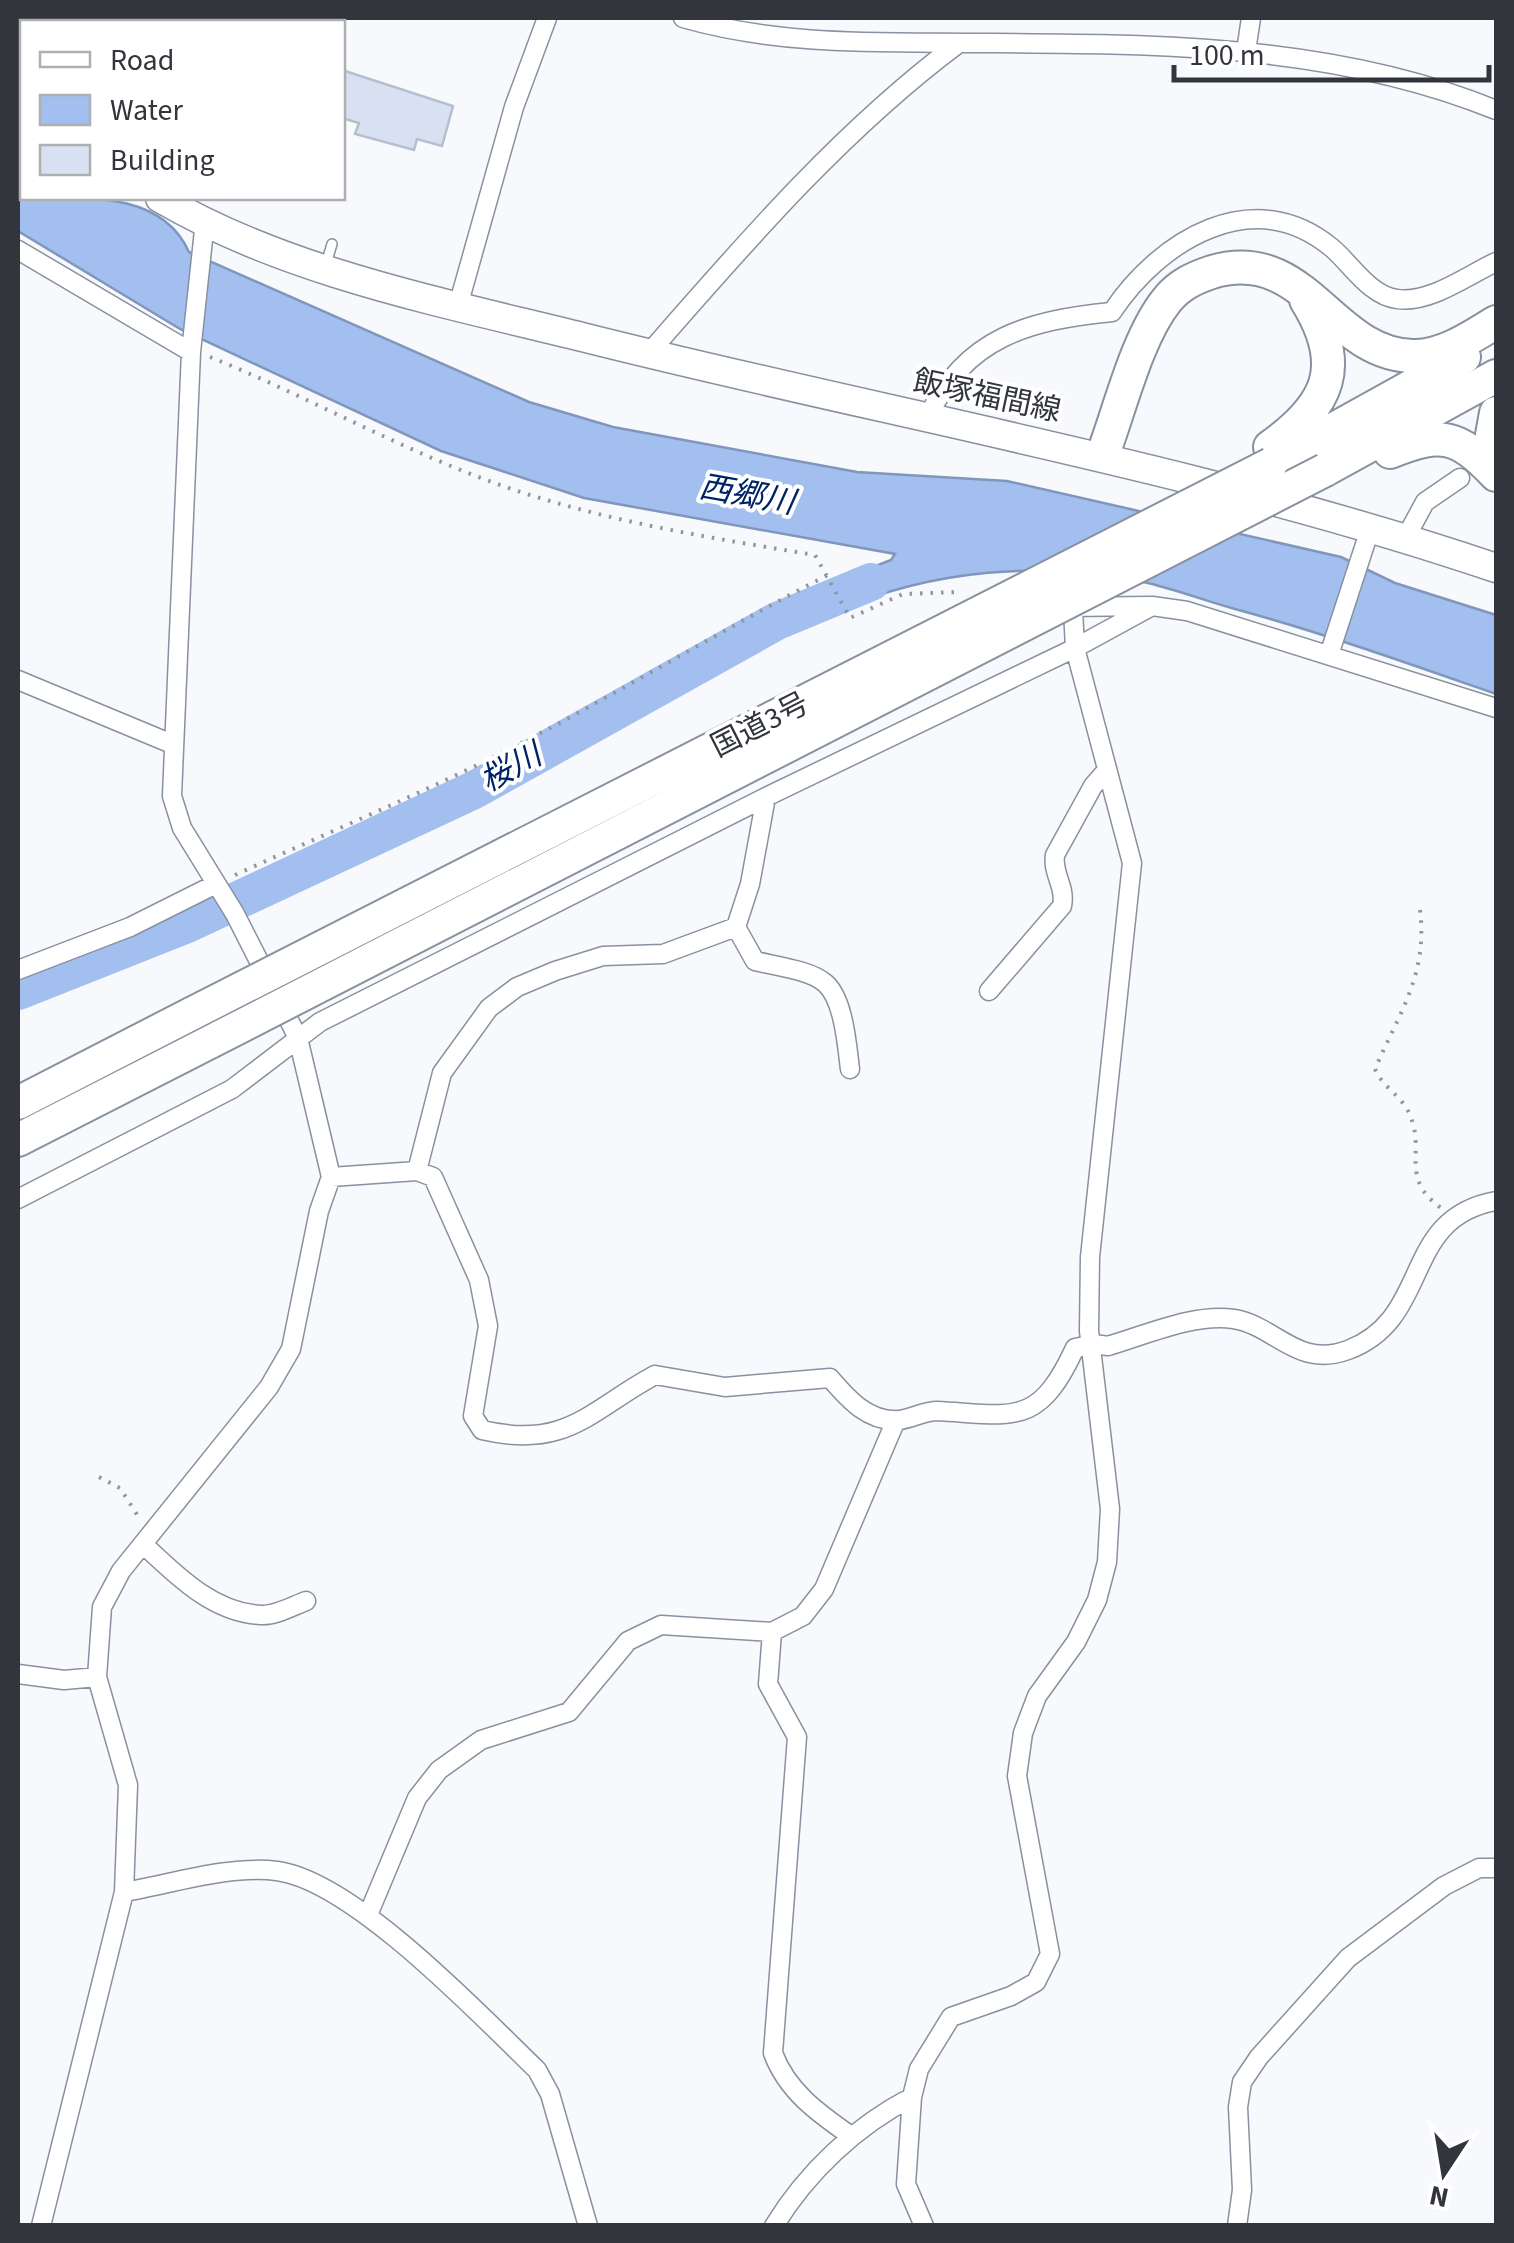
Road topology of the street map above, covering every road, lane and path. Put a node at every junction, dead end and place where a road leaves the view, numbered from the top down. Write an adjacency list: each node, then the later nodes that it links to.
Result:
1 (547, 18): 12 (street)
2 (684, 18): 4 (street)
3 (1251, 18): 5 (street)
4 (959, 43): 5 (street); 16 (street)
5 (1246, 51): 6 (street)
6 (1496, 110)
7 (162, 200): 8 (main road)
8 (204, 235): 12 (main road, 飯塚福間線); 15 (street)
9 (18, 250): 15 (street)
10 (1496, 262): 19 (street)
11 (1298, 288): 13 (highway); 21 (highway); 22 (highway)
12 (458, 306): 16 (main road, 飯塚福間線)
13 (1496, 322)
14 (1496, 336): 22 (highway)
15 (192, 348): 29 (path); 37 (street)
16 (648, 354): 19 (main road, 飯塚福間線)
17 (1496, 376): 23 (highway, 国道3号)
18 (1496, 413): 20 (highway)
19 (928, 416): 21 (main road, 飯塚福間線)
20 (1496, 448)
21 (1103, 454): 26 (main road, 飯塚福間線)
22 (1264, 459): 45 (highway, 国道3号, bridge)
23 (1324, 470): 24 (highway); 45 (highway, 国道3号, bridge)
24 (1496, 475)
25 (1460, 478): 27 (street)
26 (1371, 526): 27 (main road, 飯塚福間線); 34 (street)
27 (1406, 537): 28 (main road, 飯塚福間線)
28 (1496, 568)
29 (828, 575): 30 (path); 40 (path)
30 (994, 593): 32 (street)
31 (1152, 606): 32 (street); 33 (street); 34 (street)
32 (1073, 610): 33 (street)
33 (1075, 648): 38 (street); 39 (street)
34 (1329, 654): 36 (street)
35 (18, 680): 37 (street)
36 (1496, 708)
37 (172, 744): 40 (street)
38 (1107, 770): 44 (street); 55 (street)
39 (766, 797): 42 (street); 46 (street)
40 (217, 889): 43 (street); 46 (street)
41 (1420, 910): 54 (path)
42 (736, 927): 47 (street); 50 (street)
43 (18, 970)
44 (988, 991)
45 (201, 1028): 48 (highway, 国道3号); 49 (highway, 国道3号)
46 (298, 1038): 51 (street); 52 (street)
47 (850, 1069)
48 (18, 1103)
49 (18, 1140)
50 (416, 1172): 51 (street); 56 (street)
51 (331, 1177): 58 (street)
52 (18, 1199)
53 (1496, 1201): 54 (street)
54 (1453, 1217): 55 (street)
55 (1094, 1344): 56 (street); 66 (street)
56 (896, 1420): 60 (street)
57 (98, 1477): 58 (path)
58 (144, 1542): 59 (street); 62 (street)
59 (306, 1601)
60 (772, 1632): 65 (street); 67 (street)
61 (18, 1674): 62 (street)
62 (97, 1677): 64 (street)
63 (1496, 1868): 72 (street)
64 (124, 1892): 65 (street); 68 (street)
65 (368, 1915): 69 (street)
66 (912, 2097): 67 (street); 71 (street)
67 (851, 2136): 70 (street)
68 (41, 2226)
69 (588, 2226)
70 (774, 2226)
71 (924, 2226)
72 (1238, 2226)

